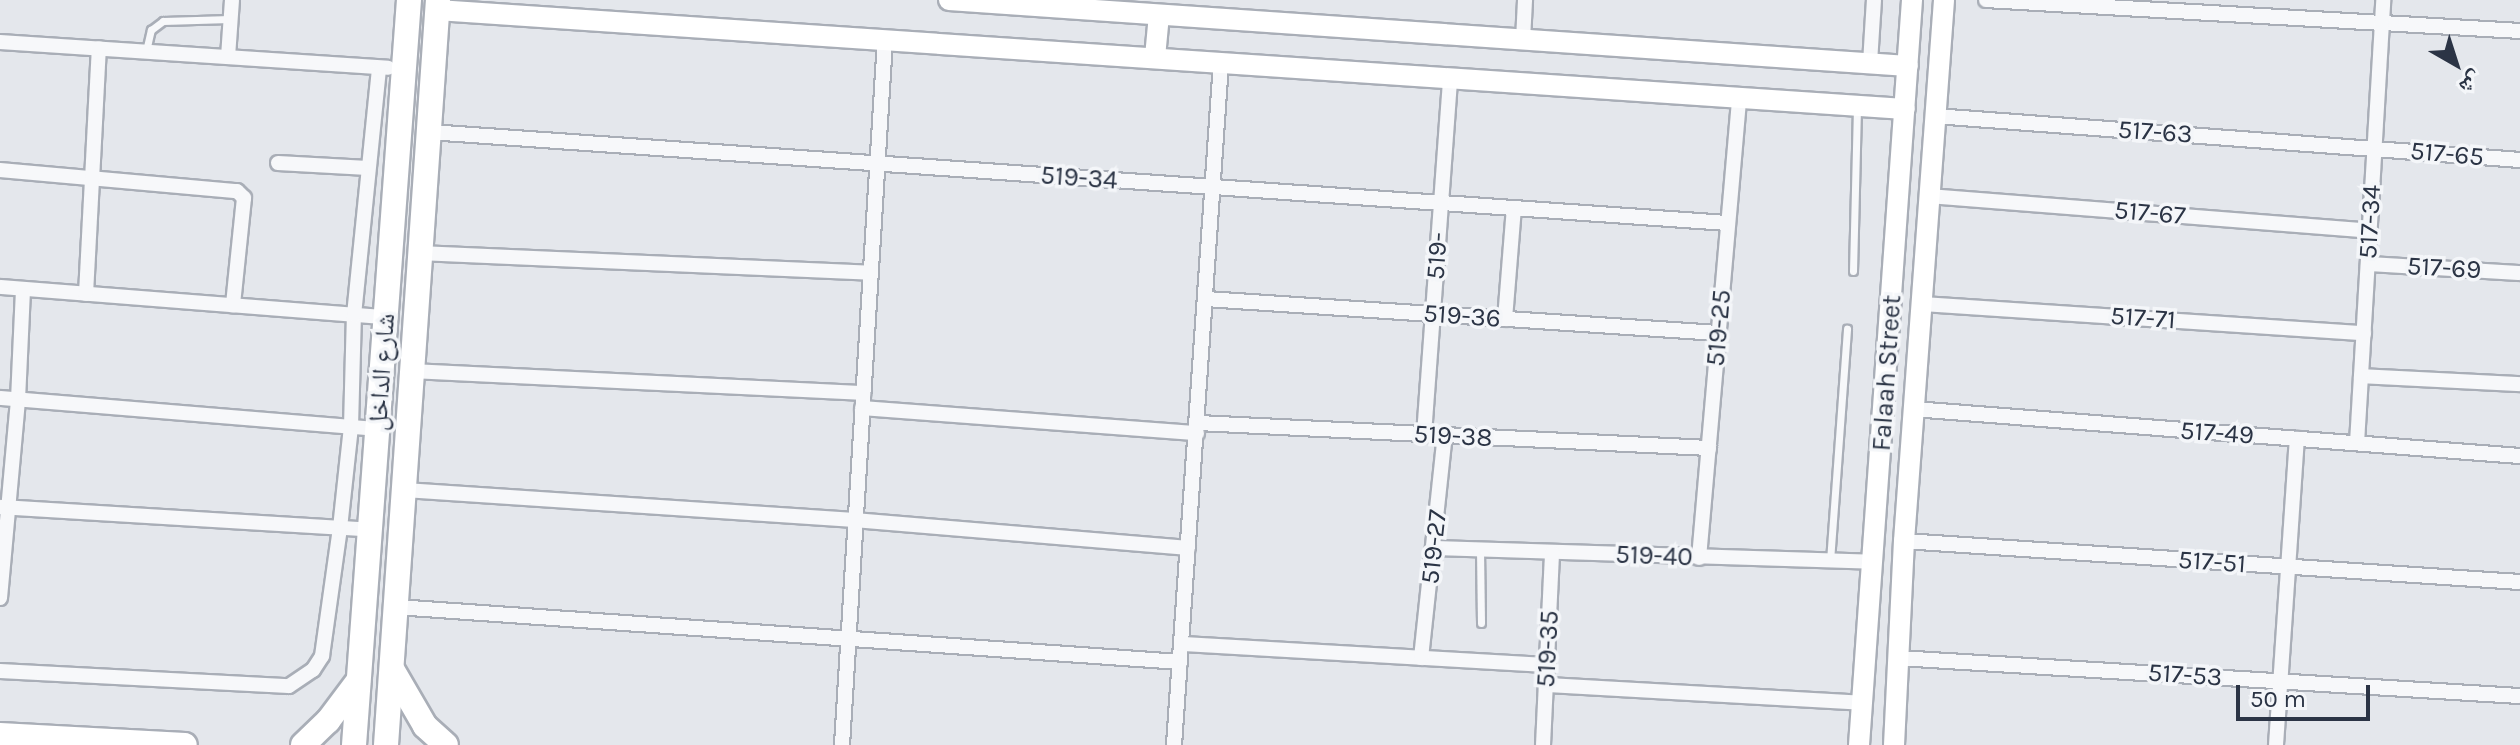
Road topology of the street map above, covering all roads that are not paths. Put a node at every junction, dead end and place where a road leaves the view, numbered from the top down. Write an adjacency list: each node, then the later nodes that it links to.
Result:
1 (232, 0): 13 (street)
2 (409, 0): 27 (main road, شارع الداخل)
3 (949, 0): 12 (street)
4 (1525, 0): 17 (street)
5 (1874, 0): 24 (street)
6 (1912, 0): 25 (street, Falaah Street)
7 (1944, 0): 32 (street, Falaah Street)
8 (1986, 0): 14 (street)
9 (2383, 0): 14 (street, 517-34)
10 (437, 5): 16 (street); 33 (main road, شارع الداخل)
11 (1203, 9): 12 (street); 17 (street)
12 (1159, 15): 22 (street)
13 (230, 19): 20 (lane); 21 (street)
14 (2382, 21): 15 (street); 34 (street, 517-34)
15 (2520, 31)
16 (885, 39): 22 (street); 37 (street)
17 (1523, 40): 24 (street)
18 (0, 42): 19 (street)
19 (99, 48): 20 (street); 40 (street)
20 (146, 51): 21 (street)
21 (228, 57): 26 (street)
22 (1155, 57): 23 (street)
23 (1221, 62): 28 (street); 41 (street)
24 (1870, 63): 25 (street)
25 (1908, 66): 31 (street, Falaah Street)
26 (379, 68): 27 (street); 38 (street)
27 (404, 70): 60 (main road, شارع الداخل)
28 (1450, 77): 29 (street); 43 (street, 519-)
29 (1739, 97): 30 (street); 45 (street, 519-25)
30 (1857, 106): 31 (street); 49 (lane)
31 (1905, 109): 93 (street, Falaah Street)
32 (1935, 116): 34 (street, 517-63); 42 (street, Falaah Street)
33 (429, 132): 37 (street, 519-34); 47 (main road, شارع الداخل)
34 (2375, 148): 35 (street, 517-65); 46 (street, 517-34)
35 (2520, 160)
36 (278, 163): 38 (street)
37 (877, 163): 41 (street, 519-34); 50 (street)
38 (368, 168): 59 (street)
39 (0, 170): 40 (street)
40 (92, 179): 54 (street); 57 (street)
41 (1214, 187): 43 (street, 519-34); 55 (street)
42 (1929, 196): 46 (street, 517-67); 56 (street, Falaah Street)
43 (1441, 203): 44 (street, 519-34); 58 (street, 519-)
44 (1514, 208): 45 (street, 519-34); 61 (street)
45 (1728, 223): 63 (street, 519-25)
46 (2370, 231): 48 (street, 517-34)
47 (420, 253): 50 (street); 65 (main road, شارع الداخل)
48 (2368, 264): 51 (street, 517-69); 64 (street, 517-34)
49 (1853, 271)
50 (870, 273): 70 (street)
51 (2520, 273)
52 (0, 287): 53 (street)
53 (23, 289): 54 (street); 69 (street)
54 (86, 294): 57 (street)
55 (1206, 299): 58 (street, 519-36); 73 (street)
56 (1922, 304): 64 (street, 517-71); 71 (street, Falaah Street)
57 (233, 305): 59 (street)
58 (1433, 314): 61 (street, 519-36); 75 (street, 519-)
59 (354, 315): 60 (street); 72 (street)
60 (385, 317): 74 (main road, شارع الداخل)
61 (1505, 319): 63 (street, 519-36)
62 (1847, 329): 92 (lane)
63 (1718, 333): 79 (street, 519-25)
64 (2364, 333): 66 (street, 517-34)
65 (413, 371): 70 (street, 519-38); 81 (main road, شارع الداخل)
66 (2361, 376): 67 (street); 78 (street, 517-34)
67 (2520, 384)
68 (0, 398): 69 (street)
69 (18, 400): 72 (street); 82 (street)
70 (863, 400): 73 (street, 519-38); 83 (street)
71 (1913, 409): 77 (street, 517-49); 86 (street, Falaah Street)
72 (351, 427): 74 (street); 84 (street)
73 (1197, 428): 75 (street, 519-38); 87 (street)
74 (378, 429): 85 (main road, شارع الداخل)
75 (1424, 435): 76 (street, 519-38)
76 (1445, 435): 79 (street, 519-38); 88 (street, 519-27)
77 (2297, 439): 78 (street, 517-49); 94 (street)
78 (2357, 443): 80 (street, 517-49)
79 (1709, 448): 91 (street, 519-25)
80 (2520, 456)
81 (404, 490): 83 (street); 97 (main road, شارع الداخل)
82 (4, 507): 84 (street); 96 (street)
83 (855, 520): 87 (street); 99 (street)
84 (340, 528): 85 (street); 106 (street)
85 (371, 530): 107 (main road, شارع الداخل)
86 (1904, 541): 94 (street, 517-51); 102 (street, Falaah Street)
87 (1188, 548): 100 (street)
88 (1434, 548): 89 (street, 519-40); 101 (street, 519-27)
89 (1480, 550): 90 (street, 519-40); 98 (lane)
90 (1552, 553): 91 (street, 519-40); 104 (street, 519-35)
91 (1699, 558): 92 (street, 519-40)
92 (1830, 561): 93 (street, 519-40)
93 (1874, 562): 111 (street, Falaah Street)
94 (2287, 567): 95 (street, 517-51); 108 (street)
95 (2520, 582)
96 (0, 598)
97 (396, 607): 99 (street); 105 (main road, شارع الداخل)
98 (1481, 623)
99 (848, 640): 103 (street); 118 (street)
100 (1182, 644): 101 (street); 103 (street)
101 (1421, 658): 104 (street)
102 (1898, 658): 108 (street, 517-53); 122 (street, Falaah Street)
103 (1180, 662): 119 (street)
104 (1547, 665): 109 (street, 519-35)
105 (392, 669): 116 (main road, شارع الداخل); 117 (main road)
106 (0, 671)
107 (360, 680): 114 (main road); 115 (main road, شارع الداخل)
108 (2280, 681): 110 (street, 517-53); 123 (street)
109 (1546, 685): 111 (street); 120 (street, 519-35)
110 (2520, 696)
111 (1863, 703): 121 (street, Falaah Street)
112 (0, 735): 113 (main road)
113 (185, 745)
114 (303, 745)
115 (354, 745)
116 (386, 745)
117 (446, 745)
118 (842, 745)
119 (1174, 745)
120 (1543, 745)
121 (1859, 745)
122 (1894, 745)
123 (2276, 745)

